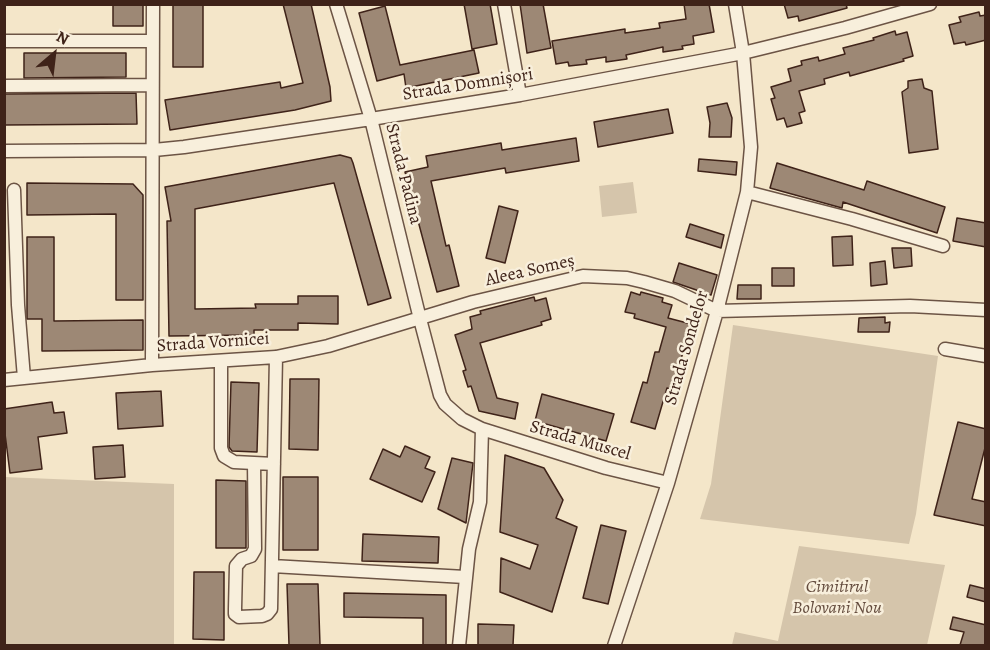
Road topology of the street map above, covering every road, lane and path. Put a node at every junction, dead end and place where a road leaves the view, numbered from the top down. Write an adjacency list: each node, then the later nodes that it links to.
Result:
1 (153, 4): 6 (street)
2 (336, 4): 12 (street, Strada Padina)
3 (504, 4): 11 (street)
4 (735, 4): 8 (street, Strada Sondelor)
5 (930, 4): 8 (street, Strada Domnișori)
6 (152, 40): 7 (street); 10 (street)
7 (4, 42)
8 (743, 53): 11 (street, Strada Domnișori); 16 (street, Strada Sondelor)
9 (4, 86): 10 (street)
10 (152, 86): 13 (street)
11 (520, 95): 12 (street, Strada Domnișori)
12 (371, 119): 13 (street, Strada Domnișori); 20 (street, Strada Padina)
13 (154, 150): 14 (street, Strada Domnișori); 25 (street)
14 (4, 152)
15 (14, 190): 26 (street)
16 (747, 192): 17 (street); 19 (street, Strada Sondelor)
17 (944, 246)
18 (986, 310): 19 (street)
19 (717, 311): 20 (street, Aleea Someș); 31 (street, Strada Sondelor)
20 (420, 319): 23 (street, Strada Vornicei); 28 (street, Strada Muscel)
21 (945, 350): 22 (street)
22 (986, 356)
23 (276, 357): 24 (street, Strada Vornicei); 30 (street)
24 (221, 361): 25 (street, Strada Vornicei); 29 (street)
25 (152, 365): 26 (street, Strada Vornicei)
26 (24, 378): 27 (street, Strada Vornicei)
27 (4, 380)
28 (482, 429): 31 (street, Strada Muscel); 34 (street)
29 (254, 463): 30 (street); 32 (street)
30 (274, 464): 33 (street)
31 (668, 483): 36 (street, Strada Sondelor)
32 (251, 556): 33 (street); 33 (street)
33 (272, 561): 34 (street)
34 (465, 577): 35 (street)
35 (459, 645)
36 (614, 645)

